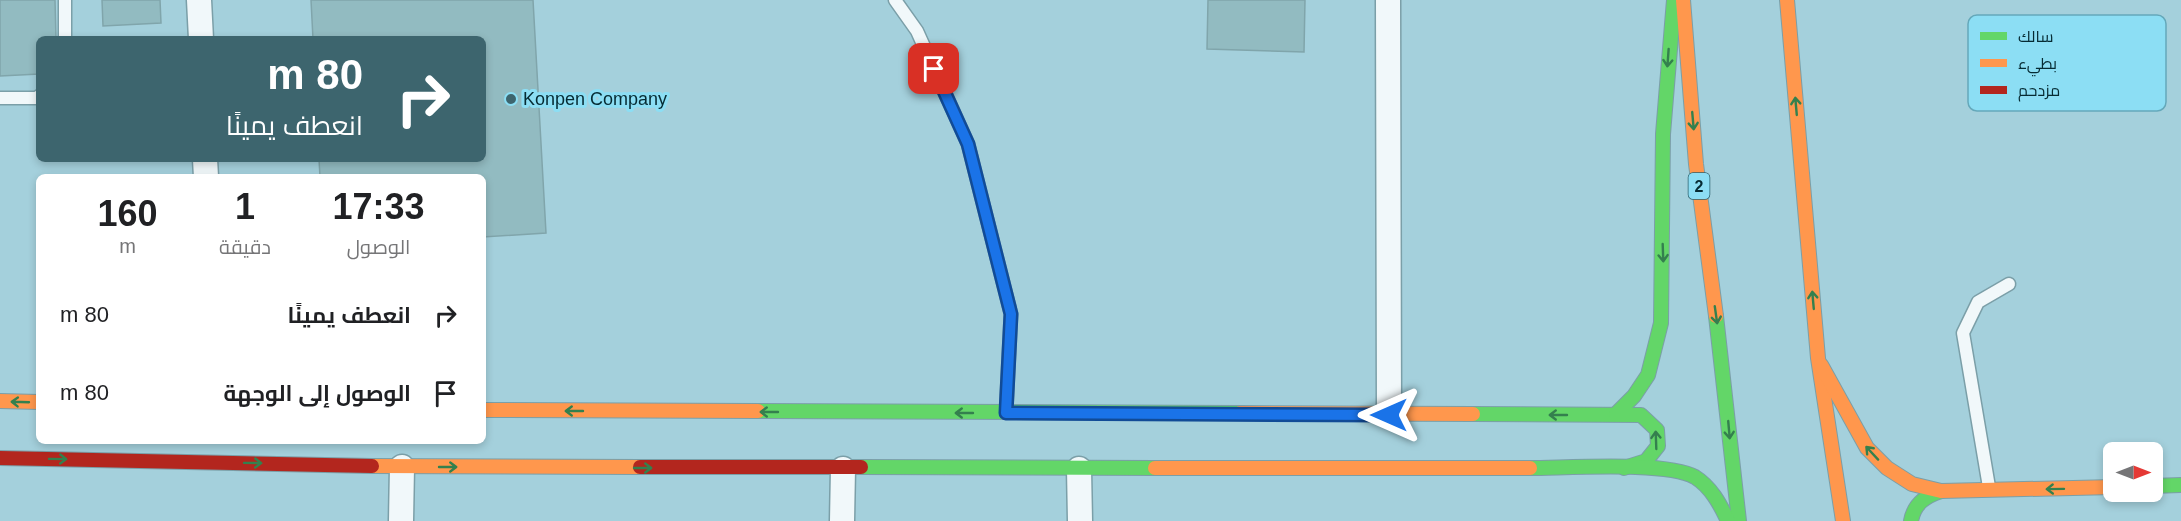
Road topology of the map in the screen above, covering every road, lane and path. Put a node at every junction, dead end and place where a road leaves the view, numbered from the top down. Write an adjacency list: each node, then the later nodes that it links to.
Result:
1 (65, 0): 8 (lane)
2 (199, 0): 9 (street)
3 (895, 0): 17 (lane)
4 (1388, 0): 19 (street)
5 (1674, 0): 18 (main road, one-way to 18)
6 (1683, 0): 34 (main road, 2, one-way to 34)
7 (1787, 0): 13 (main road, one-way to 7)
8 (65, 36)
9 (201, 36)
10 (36, 98): 11 (lane)
11 (0, 99)
12 (2009, 284): 28 (lane)
13 (1818, 358): 29 (main road, one-way to 13); 35 (main road)
14 (0, 401): 15 (main road, one-way to 14)
15 (36, 402)
16 (486, 410): 17 (main road, one-way to 16)
17 (1006, 413): 19 (main road)
18 (1616, 414): 19 (main road, one-way to 19); 24 (main road, one-way to 18)
19 (1389, 415)
20 (0, 458): 21 (main road, one-way to 21)
21 (402, 467): 22 (main road, one-way to 22); 30 (street)
22 (843, 469): 23 (main road); 31 (street)
23 (1079, 469): 24 (main road); 32 (street)
24 (1616, 469): 33 (main road)
25 (2181, 485): 26 (main road)
26 (2163, 486)
27 (2103, 487): 28 (main road, one-way to 28)
28 (1989, 490): 29 (main road)
29 (1941, 491): 36 (main road)
30 (401, 521)
31 (842, 521)
32 (1080, 521)
33 (1728, 521)
34 (1739, 521)
35 (1843, 521)
36 (1911, 521)

